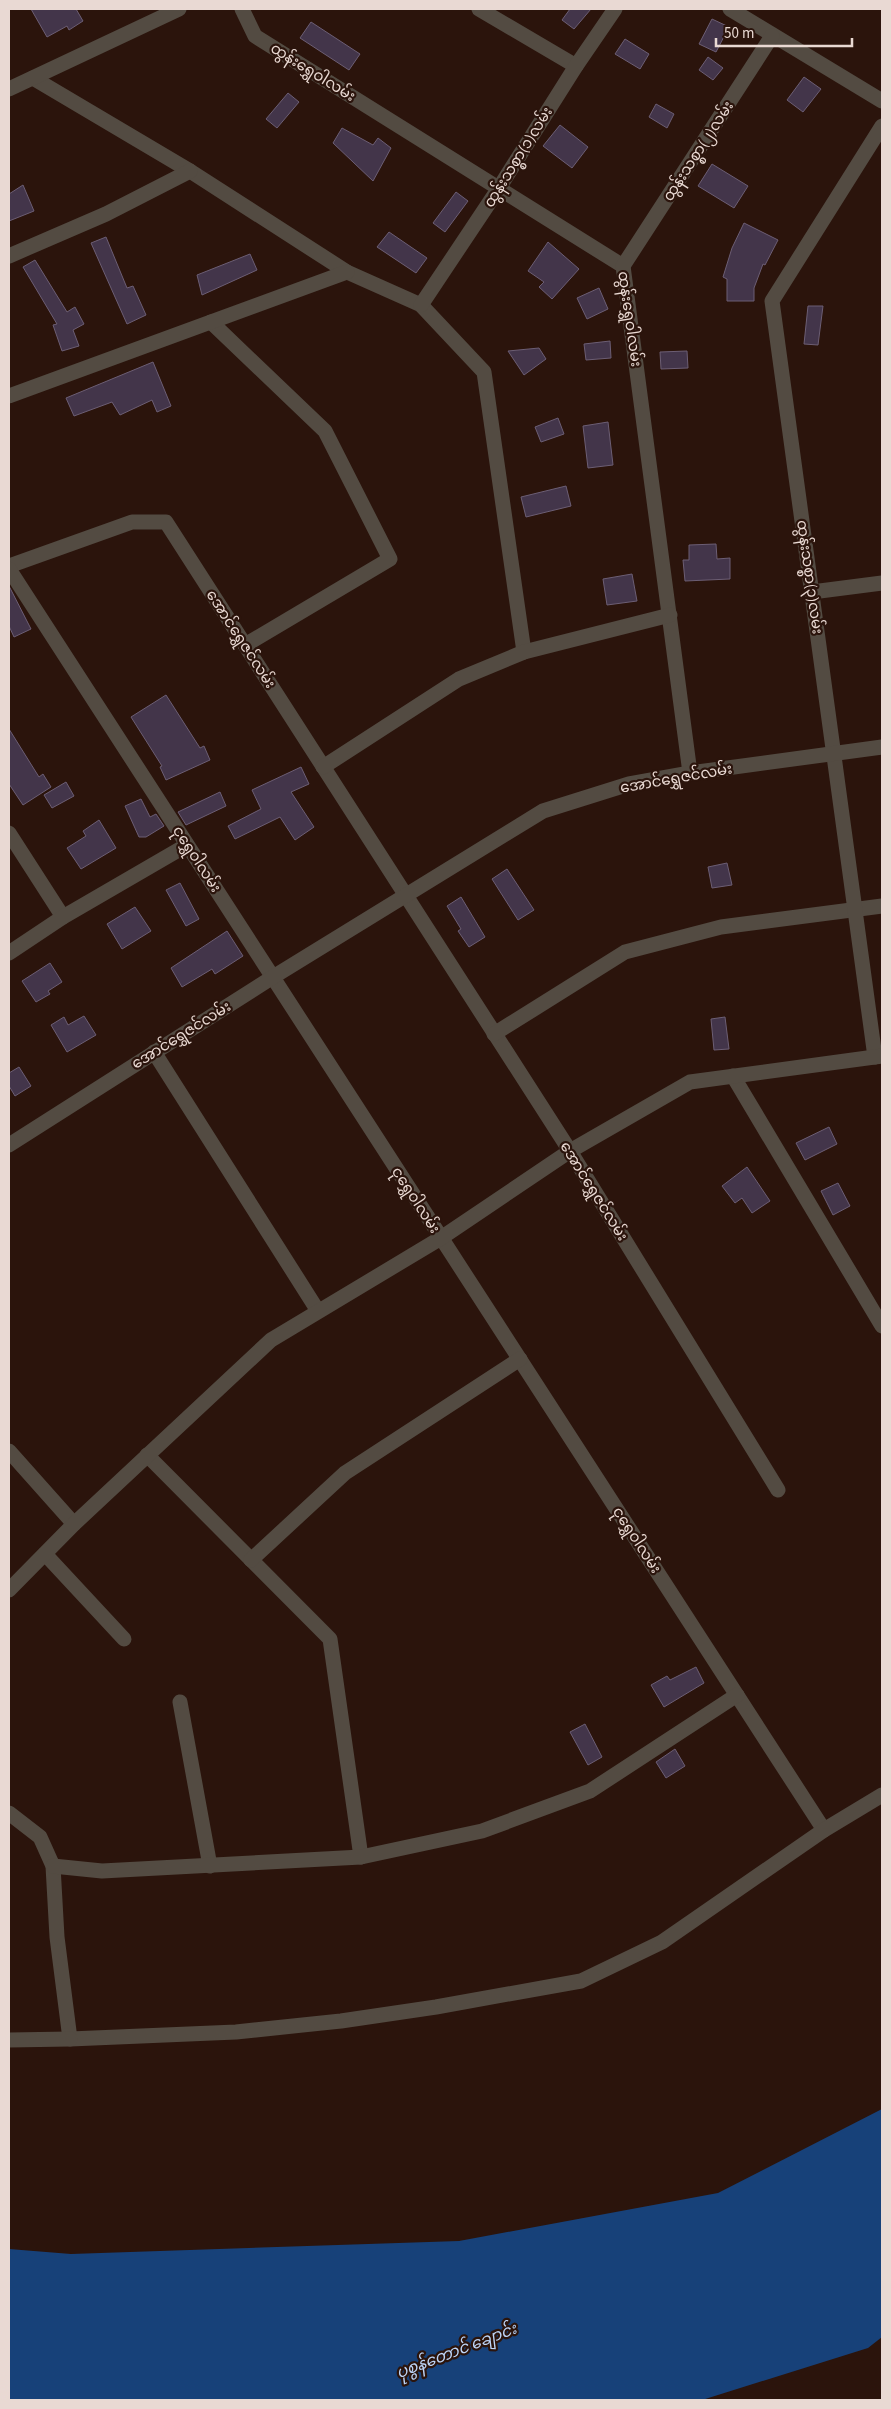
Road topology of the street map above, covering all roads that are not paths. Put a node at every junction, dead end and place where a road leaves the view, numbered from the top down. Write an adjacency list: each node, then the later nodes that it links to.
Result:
1 (179, 9): 8 (street)
2 (242, 9): 13 (street, ထွန်းရွှေဝါလမ်း)
3 (479, 9): 7 (street)
4 (615, 9): 7 (street, ထွန်းသစ္စာ(၁)လမ်း)
5 (730, 9): 6 (street)
6 (772, 36): 10 (street); 15 (street, ထွန်းသစ္စာ(၂)လမ်း)
7 (576, 66): 13 (street, ထွန်းသစ္စာ(၁)လမ်း)
8 (33, 78): 9 (street); 12 (street)
9 (9, 89)
10 (882, 101)
11 (882, 126): 22 (street, ထွန်းသစ္စာ(၃)လမ်း)
12 (190, 171): 14 (street); 16 (street)
13 (499, 188): 15 (street, ထွန်းရွှေဝါလမ်း); 17 (street, ထွန်းသစ္စာ(၁)လမ်း)
14 (9, 256)
15 (623, 266): 23 (street, ထွန်းရွှေဝါလမ်း)
16 (347, 272): 17 (street); 18 (street)
17 (421, 305): 25 (street)
18 (210, 322): 19 (street); 24 (street)
19 (9, 396)
20 (9, 567): 24 (street, အောင်ရွှေဇင်လမ်း); 31 (street, ငုရွှေဝါလမ်း)
21 (882, 583): 22 (street)
22 (812, 592): 27 (street, ထွန်းသစ္စာ(၃)လမ်း)
23 (670, 615): 25 (street); 29 (street, ထွန်းရွှေဝါလမ်း)
24 (245, 645): 28 (street, အောင်ရွှေဇင်လမ်း)
25 (524, 652): 28 (street)
26 (882, 747): 27 (street, အောင်ရွှေဇင်လမ်း)
27 (834, 754): 29 (street, အောင်ရွှေဇင်လမ်း); 34 (street, ထွန်းသစ္စာ(၃)လမ်း)
28 (324, 767): 32 (street, အောင်ရွှေဇင်လမ်း)
29 (690, 773): 32 (street, အောင်ရွှေဇင်လမ်း)
30 (9, 833): 35 (street)
31 (187, 845): 35 (street); 37 (street, ငုရွှေဝါလမ်း)
32 (406, 895): 37 (street, အောင်ရွှေဇင်လမ်း); 38 (street, အောင်ရွှေဇင်လမ်း)
33 (882, 906): 34 (street)
34 (855, 909): 38 (street); 40 (street, ထွန်းသစ္စာ(၃)လမ်း)
35 (63, 917): 36 (street)
36 (9, 953)
37 (273, 977): 39 (street, အောင်ရွှေဇင်လမ်း); 44 (street, ငုရွှေဝါလမ်း)
38 (494, 1034): 43 (street, အောင်ရွှေဇင်လမ်း)
39 (154, 1052): 42 (street, အောင်ရွှေဇင်လမ်း); 45 (street)
40 (879, 1056): 41 (street)
41 (733, 1076): 43 (street); 46 (street)
42 (9, 1144)
43 (570, 1150): 44 (street); 50 (street, အောင်ရွှေဇင်လမ်း)
44 (441, 1238): 45 (street); 47 (street, ငုရွှေဝါလမ်း)
45 (318, 1311): 49 (street)
46 (882, 1326)
47 (520, 1359): 53 (street); 56 (street, ငုရွှေဝါလမ်း)
48 (9, 1451): 51 (street)
49 (147, 1455): 51 (street); 53 (street)
50 (778, 1490)
51 (74, 1524): 52 (street)
52 (44, 1554): 54 (street); 55 (street)
53 (251, 1560): 61 (street)
54 (9, 1590)
55 (124, 1639)
56 (737, 1695): 60 (street, ငုရွှေဝါလမ်း); 61 (street)
57 (180, 1702): 63 (street)
58 (882, 1795): 60 (street)
59 (9, 1813): 62 (street)
60 (824, 1830): 64 (street)
61 (361, 1857): 63 (street)
62 (53, 1866): 63 (street); 64 (street)
63 (210, 1866)
64 (70, 2039): 65 (street)
65 (9, 2040)

